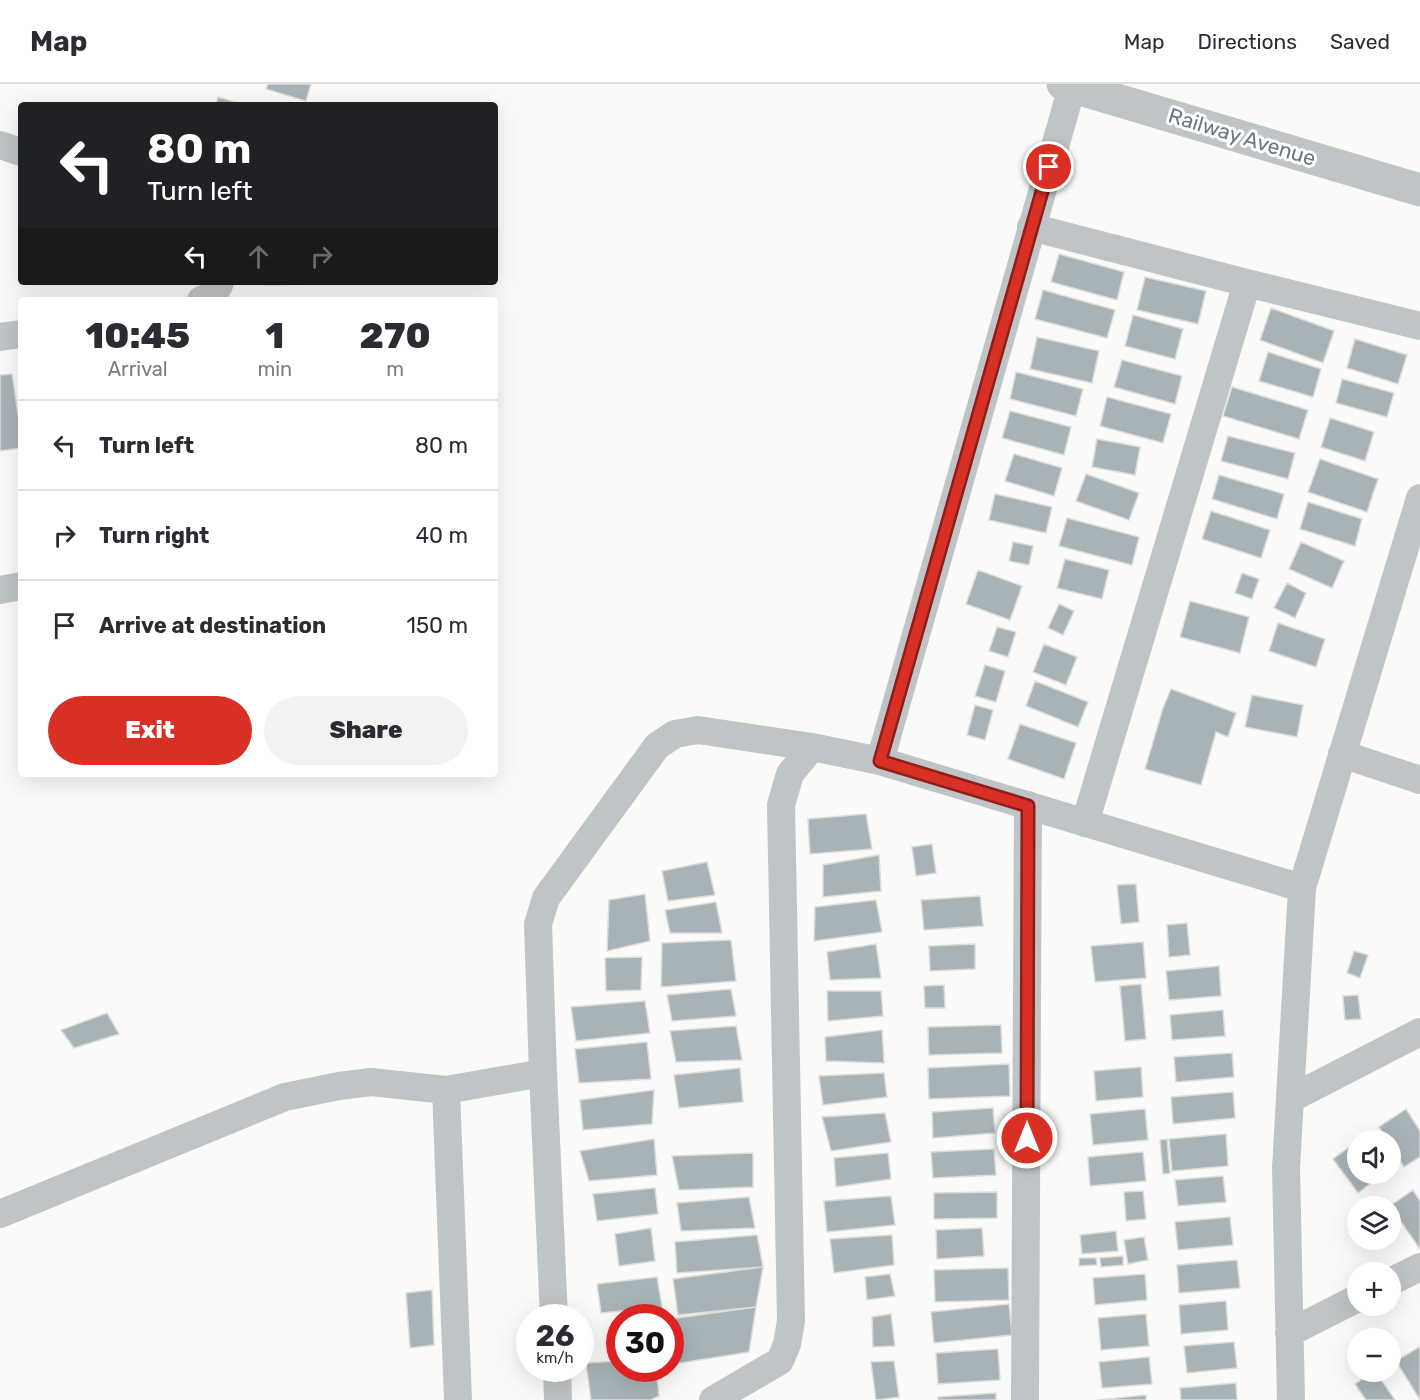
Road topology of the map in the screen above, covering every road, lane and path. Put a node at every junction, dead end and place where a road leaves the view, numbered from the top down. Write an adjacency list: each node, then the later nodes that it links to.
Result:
1 (1067, 85): 4 (street, Railway Avenue); 5 (street)
2 (0, 145): 3 (street)
3 (18, 151)
4 (1420, 190)
5 (1031, 227): 6 (street); 18 (street)
6 (1247, 283): 9 (street); 21 (street)
7 (219, 285): 8 (street)
8 (208, 297)
9 (1420, 326)
10 (18, 334): 11 (street)
11 (0, 337)
12 (1420, 498): 13 (street)
13 (1411, 560): 17 (street)
14 (18, 587): 15 (street)
15 (0, 590)
16 (812, 747): 18 (street); 24 (street); 36 (street)
17 (1342, 754): 19 (street); 22 (street)
18 (880, 761): 20 (street)
19 (1420, 780)
20 (1028, 806): 21 (street); 37 (street)
21 (1085, 823): 22 (street)
22 (1302, 888): 26 (street)
23 (1420, 1032): 26 (street)
24 (543, 1073): 25 (street); 30 (street)
25 (446, 1090): 27 (street); 34 (street)
26 (1290, 1099): 32 (street)
27 (0, 1214)
28 (1420, 1267): 29 (street)
29 (1401, 1276)
30 (553, 1304)
31 (1347, 1304): 32 (street)
32 (1289, 1333): 38 (street)
33 (557, 1382): 35 (street)
34 (458, 1400)
35 (558, 1400)
36 (713, 1400)
37 (1025, 1400)
38 (1291, 1400)

